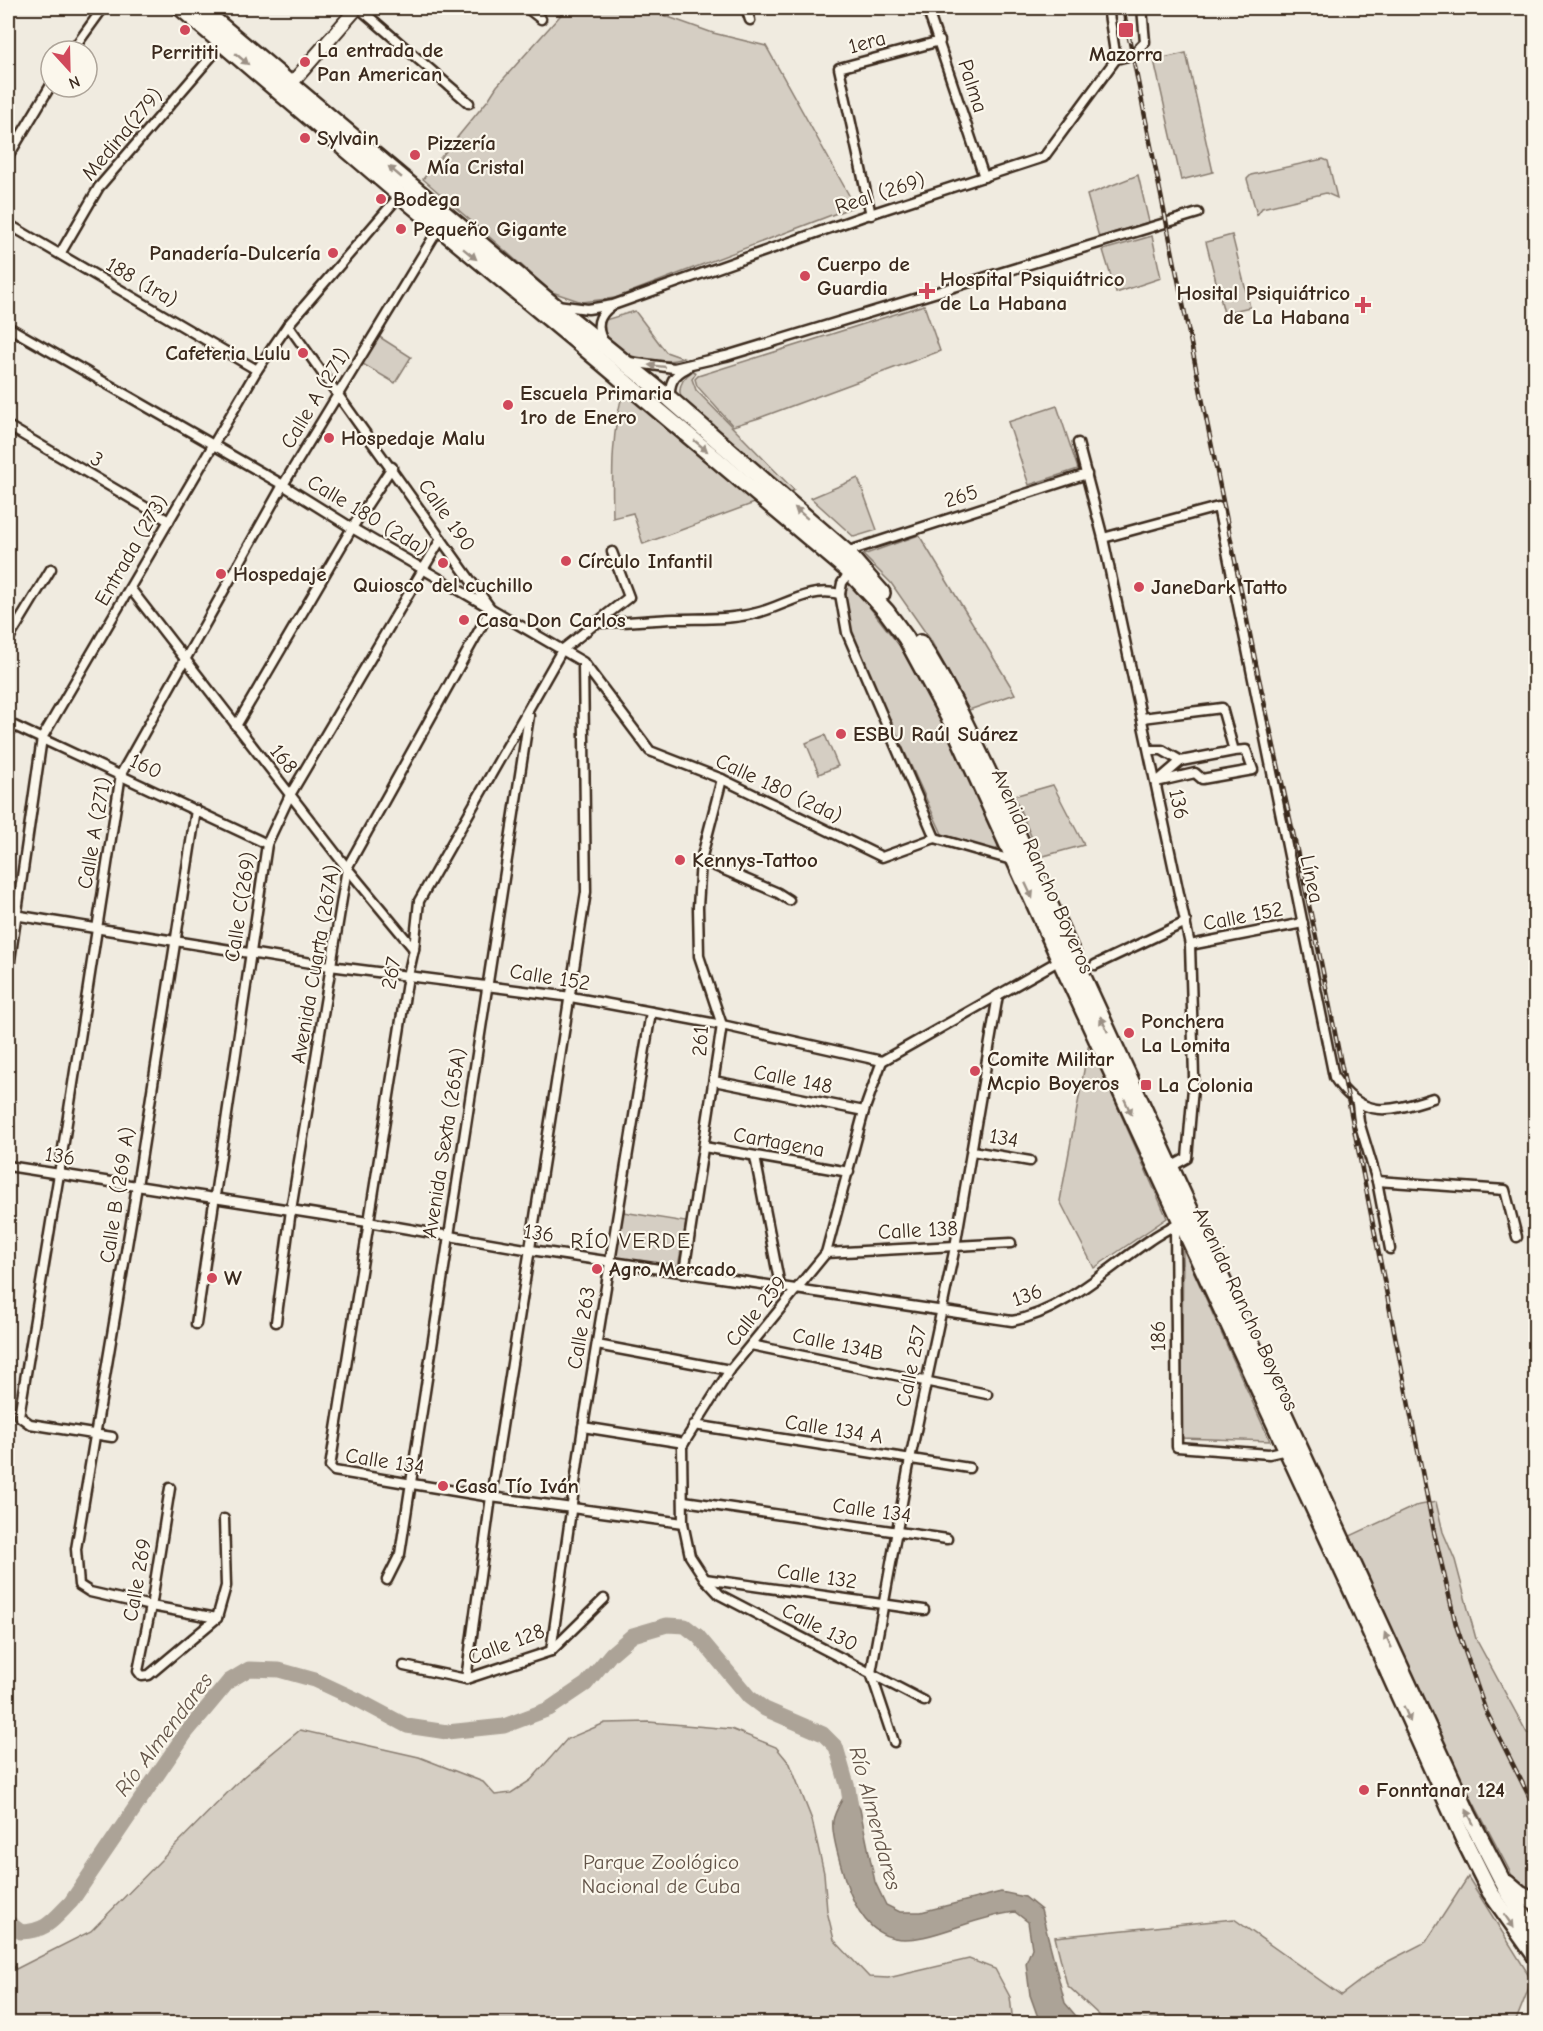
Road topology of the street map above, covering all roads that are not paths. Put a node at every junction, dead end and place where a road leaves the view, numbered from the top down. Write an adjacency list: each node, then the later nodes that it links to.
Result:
1 (103, 8): 12 (street)
2 (182, 8): 14 (highway, Avenida Rancho Boyeros)
3 (200, 8): 16 (highway, Avenida Rancho Boyeros)
4 (358, 8): 16 (street); 18 (street)
5 (527, 8): 10 (street)
6 (746, 8): 11 (street)
7 (927, 8): 13 (street, Palma)
8 (1108, 8): 15 (street)
9 (1142, 8): 15 (street)
10 (541, 19)
11 (750, 20)
12 (81, 39)
13 (940, 41): 20 (street, Palma); 23 (street, 1era)
14 (223, 44): 21 (highway, Avenida Rancho Boyeros, one-way to 21); 26 (street, Medina(279))
15 (1116, 59): 20 (street, Real (269))
16 (291, 84): 27 (highway, Avenida Rancho Boyeros, one-way to 16)
17 (43, 99): 19 (street)
18 (469, 103)
19 (8, 157)
20 (984, 177): 23 (street, Real (269))
21 (400, 195): 25 (highway, Avenida Rancho Boyeros); 29 (street, Entrada (273))
22 (1198, 213): 33 (street)
23 (870, 215): 28 (street, Real (269))
24 (8, 224): 26 (street, 188 (1ra))
25 (439, 228): 35 (street, Calle A (271)); 51 (highway, Avenida Rancho Boyeros, one-way to 51)
26 (60, 255): 34 (street, 188 (1ra))
27 (546, 299): 28 (street, Real (269)); 31 (highway, Avenida Rancho Boyeros)
28 (613, 305): 31 (street)
29 (288, 325): 34 (street, Entrada (273)); 35 (street, Calle 190)
30 (8, 327): 39 (street, Calle 180 (2da))
31 (609, 349): 32 (highway, Avenida Rancho Boyeros)
32 (623, 360): 33 (street, one-way to 32); 36 (highway, Avenida Rancho Boyeros)
33 (692, 365): 36 (street)
34 (258, 370): 39 (street, Entrada (273))
35 (339, 394): 40 (street, Calle 190); 42 (street, Calle A (271))
36 (670, 399): 48 (highway, Avenida Rancho Boyeros, one-way to 36)
37 (8, 426): 43 (street, 3)
38 (1078, 443): 41 (street, 136)
39 (214, 445): 42 (street, Calle 180 (2da)); 43 (street, Entrada (273))
40 (392, 467): 44 (street); 45 (street, Calle 190)
41 (1087, 474): 46 (street, 136); 48 (street, 265)
42 (283, 485): 44 (street, Calle 180 (2da)); 58 (street, Calle A (271))
43 (169, 521): 52 (street, Entrada (273))
44 (352, 528): 50 (street, Calle 180 (2da)); 63 (street)
45 (441, 538): 50 (street, Calle C(269)); 54 (street, Calle 190)
46 (1103, 538): 61 (street, 136); 81 (street, Línea)
47 (612, 552): 55 (street, 267)
48 (846, 552): 107 (highway, Avenida Rancho Boyeros, one-way to 48)
49 (51, 569): 56 (street)
50 (422, 569): 54 (street, Calle 180 (2da)); 71 (street, Calle C(269))
51 (850, 572): 53 (street); 76 (highway, Avenida Rancho Boyeros)
52 (130, 588): 58 (street, 168); 64 (street, Entrada (273))
53 (840, 594): 55 (street); 73 (street)
54 (491, 609): 57 (street, Calle 180 (2da)); 77 (street, Avenida Cuarta (267A))
55 (595, 623): 57 (street, 267)
56 (8, 640)
57 (562, 650): 59 (street, Calle 180 (2da)); 60 (street, 267)
58 (184, 660): 63 (street, 168); 68 (street, Calle A (271))
59 (583, 662): 69 (street, Calle 180 (2da)); 94 (street)
60 (530, 709): 85 (street, 267); 92 (street, Avenida Sexta (265A))
61 (1142, 718): 65 (street, 136); 66 (street)
62 (8, 723): 64 (street, 160)
63 (236, 726): 71 (street, 168)
64 (42, 738): 68 (street, 160); 79 (street, Entrada (273))
65 (1149, 750): 67 (street); 70 (street, 136)
66 (1234, 751): 67 (street); 70 (street)
67 (1181, 761): 70 (street)
68 (121, 774): 72 (street, 160); 82 (street, Calle A (271))
69 (722, 779): 73 (street, Calle 180 (2da)); 75 (street, 261)
70 (1156, 782): 80 (street, 136)
71 (290, 795): 74 (street, Calle C(269)); 77 (street, 168)
72 (196, 810): 74 (street, 160); 83 (street, Calle B (269 A))
73 (935, 838): 76 (street)
74 (267, 844): 86 (street, Calle C(269))
75 (701, 861): 78 (street); 96 (street, 261)
76 (1015, 861): 87 (highway, Avenida Rancho Boyeros, one-way to 87)
77 (347, 868): 85 (street, 168); 89 (street, Avenida Cuarta (267A))
78 (789, 900)
79 (12, 915): 82 (street, Calle 152); 90 (street, Entrada (273))
80 (1186, 922): 84 (street, 136); 88 (street, Calle 152)
81 (1302, 923): 84 (street, Calle 152); 100 (street, Línea)
82 (96, 928): 83 (street, Calle 152); 109 (street, Calle A (271))
83 (175, 941): 86 (street, Calle 152); 111 (street, Calle B (269 A))
84 (1190, 945): 107 (street, 136)
85 (414, 949): 91 (street, 267)
86 (250, 953): 89 (street, Calle 152); 112 (street, Calle C(269))
87 (1060, 960): 93 (street); 115 (highway, Avenida Rancho Boyeros, one-way to 115)
88 (1095, 965)
89 (330, 966): 91 (street, Calle 152); 113 (street, Avenida Cuarta (267A))
90 (8, 974)
91 (408, 976): 92 (street, Calle 152); 114 (street, 267)
92 (486, 985): 94 (street, Calle 152); 117 (street, Avenida Sexta (265A))
93 (999, 995): 97 (street); 103 (street, Calle 257)
94 (570, 997): 95 (street, Calle 152); 121 (street)
95 (651, 1012): 96 (street, Calle 152); 123 (street, Calle 263)
96 (722, 1025): 97 (street, Calle 152); 98 (street, 261)
97 (882, 1061): 101 (street, Calle 259)
98 (714, 1081): 101 (street, Calle 148); 102 (street, 261)
99 (1433, 1098): 100 (street)
100 (1358, 1103): 110 (street)
101 (864, 1112): 108 (street, Calle 259)
102 (704, 1147): 104 (street, Cartagena); 124 (street, 261)
103 (972, 1151): 105 (street, 134); 119 (street, Calle 257)
104 (755, 1157): 108 (street, Cartagena); 125 (street)
105 (1030, 1161)
106 (8, 1166): 109 (street, 136)
107 (1169, 1168): 167 (highway, Avenida Rancho Boyeros, one-way to 107)
108 (849, 1172): 122 (street, Calle 259)
109 (59, 1174): 111 (street, 136); 138 (street, Calle A (271))
110 (1377, 1181): 116 (street); 120 (street)
111 (137, 1186): 112 (street, 136); 138 (street, Calle B (269 A))
112 (215, 1198): 113 (street, 136); 130 (street, Calle C(269))
113 (291, 1210): 114 (street, 136); 129 (street, Avenida Cuarta (267A))
114 (368, 1222): 117 (street, 136); 144 (street, 267)
115 (1179, 1223): 128 (street, 136); 141 (highway, Avenida Rancho Boyeros); 141 (street, 186)
116 (1517, 1237)
117 (448, 1238): 121 (street, 136); 145 (street, Avenida Sexta (265A))
118 (1011, 1244): 119 (street, Calle 138)
119 (955, 1246): 122 (street, Calle 138); 128 (street, Calle 257)
120 (1390, 1249)
121 (531, 1250): 123 (street, 136); 147 (street)
122 (826, 1253): 126 (street, Calle 259)
123 (611, 1261): 124 (street, 136); 131 (street, Calle 263)
124 (684, 1272): 125 (street, 136)
125 (779, 1287): 126 (street, 136); 127 (street)
126 (796, 1290): 127 (street, Calle 259); 128 (street, 136)
127 (787, 1302): 132 (street, Calle 259)
128 (942, 1312): 134 (street, Calle 257)
129 (276, 1322)
130 (196, 1324)
131 (597, 1345): 133 (street); 137 (street, Calle 263)
132 (752, 1345): 133 (street, Calle 259); 134 (street, Calle 134B)
133 (730, 1370): 136 (street, Calle 259)
134 (926, 1381): 135 (street, Calle 134B); 142 (street, Calle 257)
135 (987, 1394)
136 (694, 1425): 140 (street, Calle 259); 142 (street, Calle 134 A)
137 (583, 1427): 140 (street); 149 (street, Calle 263)
138 (95, 1434): 139 (street); 158 (street, Calle B (269 A))
139 (112, 1437)
140 (684, 1443): 148 (street, Calle 259)
141 (1287, 1450): 170 (highway, Avenida Rancho Boyeros, one-way to 170)
142 (910, 1459): 143 (street, Calle 134 A); 152 (street, Calle 257)
143 (969, 1468)
144 (331, 1469): 145 (street, Calle 134)
145 (410, 1483): 147 (street, Calle 134); 155 (street, Avenida Sexta (265A))
146 (170, 1488): 158 (street, Calle 269)
147 (491, 1497): 149 (street, Calle 134); 164 (street)
148 (684, 1500): 151 (street, Calle 259); 152 (street, Calle 134)
149 (571, 1508): 151 (street, Calle 134); 161 (street, Calle 263)
150 (224, 1519): 160 (street)
151 (683, 1523): 154 (street, Calle 259)
152 (897, 1532): 153 (street, Calle 134); 157 (street, Calle 257)
153 (947, 1539)
154 (705, 1579): 157 (street, Calle 132); 163 (street, Calle 130)
155 (387, 1580)
156 (604, 1599): 161 (street, Calle 128)
157 (884, 1604): 159 (street, Calle 132); 163 (street, Calle 257)
158 (151, 1606): 160 (street); 160 (street, Calle 269)
159 (924, 1610)
160 (217, 1618)
161 (551, 1651): 164 (street, Calle 128)
162 (404, 1666): 164 (street, Calle 128)
163 (871, 1673): 165 (street, Calle 130); 166 (street, Calle 257)
164 (466, 1679)
165 (924, 1701)
166 (894, 1742)
167 (1496, 1869): 168 (highway); 169 (highway, Avenida Rancho Boyeros)
168 (1536, 1902)
169 (1534, 1928): 170 (highway)
170 (1533, 1953)

